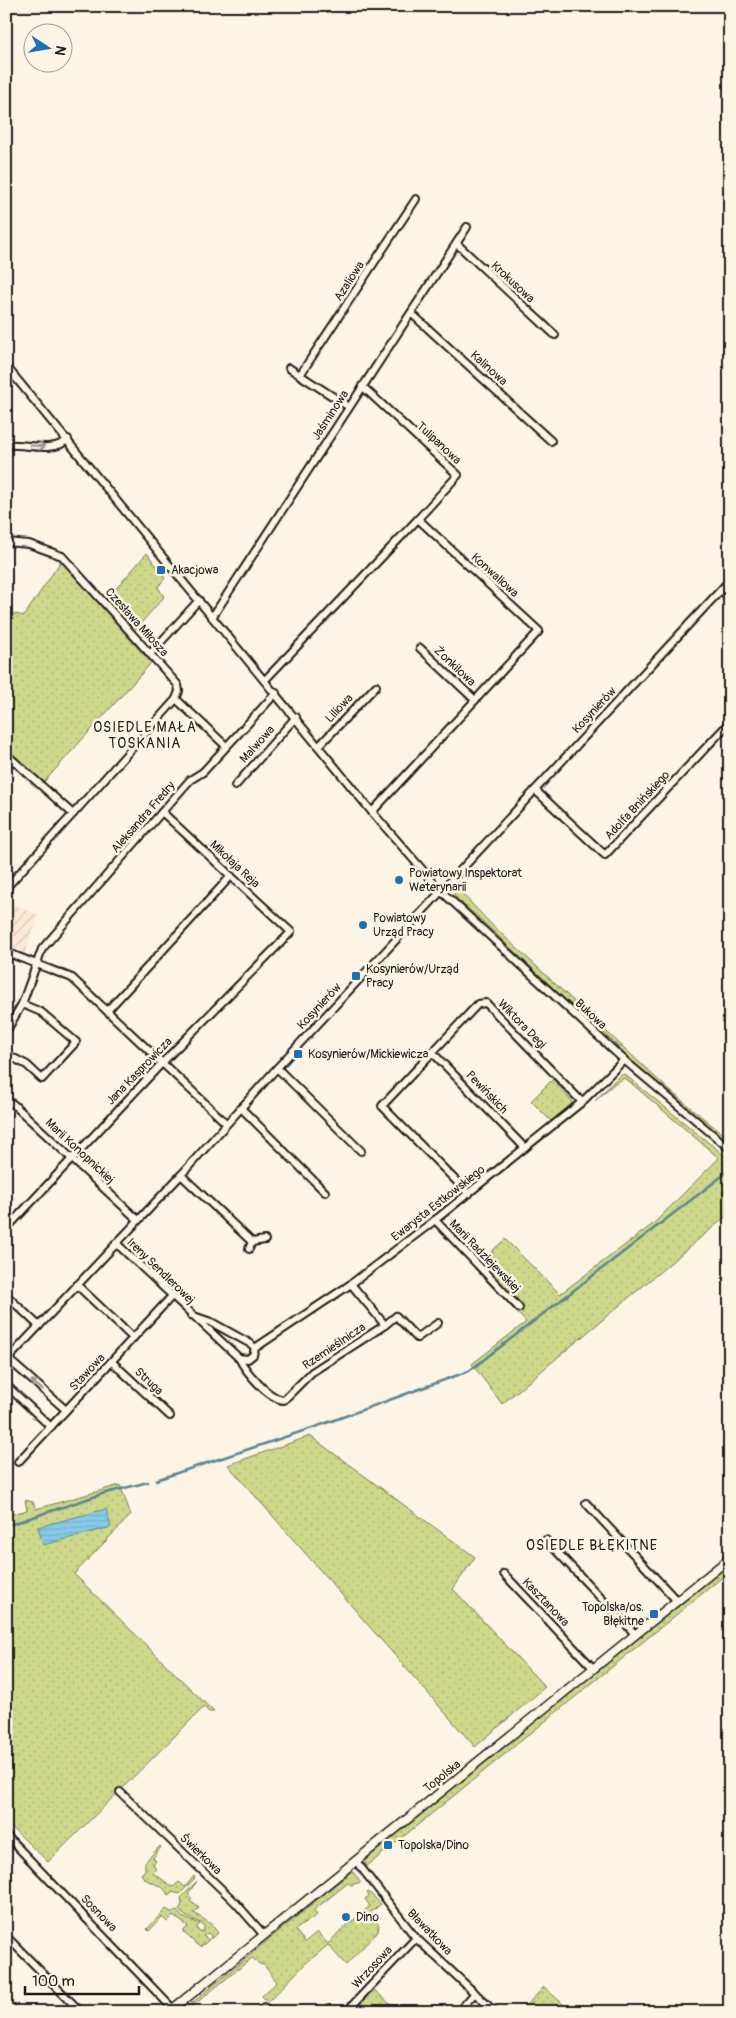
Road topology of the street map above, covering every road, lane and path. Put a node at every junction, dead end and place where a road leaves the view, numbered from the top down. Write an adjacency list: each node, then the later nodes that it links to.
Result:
1 (416, 199): 8 (street, Azaliowa)
2 (467, 228): 3 (street, Jaśminowa)
3 (457, 244): 4 (street, Jaśminowa); 5 (street, Krokusowa)
4 (411, 313): 9 (street, Jaśminowa); 12 (street, Kalinowa)
5 (555, 335)
6 (6, 366): 11 (street)
7 (289, 368): 8 (street)
8 (300, 375): 10 (street)
9 (362, 386): 10 (street, Jaśminowa); 14 (street, Tulipanowa)
10 (349, 407): 20 (street, Jaśminowa)
11 (68, 440): 13 (street, one-way to 11); 19 (street)
12 (551, 441)
13 (6, 445)
14 (418, 519): 23 (street); 27 (street, Konwaliowa)
15 (6, 542): 22 (street, Czesława Miłosza)
16 (730, 580): 17 (street, Kosynierów)
17 (721, 590): 18 (street); 34 (street, Kosynierów)
18 (730, 599)
19 (199, 600): 20 (street); 22 (street)
20 (213, 616): 23 (street)
21 (420, 648): 27 (street, Żonkilowa)
22 (150, 654): 26 (street, Czesława Miłosza)
23 (265, 680): 25 (street)
24 (376, 686): 31 (street, Liliowa)
25 (276, 693): 28 (street); 30 (street, Aleksandra Fredry)
26 (176, 699): 30 (street); 37 (street)
27 (475, 700): 36 (street, Konwaliowa)
28 (296, 717): 31 (street); 33 (street, Malwowa)
29 (730, 722): 34 (street, Adolfa Bnińskiego)
30 (226, 746): 35 (street, Aleksandra Fredry)
31 (319, 746): 36 (street)
32 (6, 754): 37 (street)
33 (235, 786)
34 (535, 790): 40 (street, Kosynierów)
35 (162, 812): 38 (street, Mikołaja Reja); 43 (street, Aleksandra Fredry)
36 (372, 812): 40 (street)
37 (73, 814): 39 (street)
38 (231, 876): 41 (street, Mikołaja Reja); 45 (street)
39 (6, 888)
40 (441, 891): 49 (street, Bukowa); 51 (street, Kosynierów)
41 (292, 932): 50 (street, Jana Kasprowicza)
42 (6, 952): 43 (street)
43 (38, 964): 44 (street, Aleksandra Fredry); 45 (street)
44 (22, 1004): 46 (street, Aleksandra Fredry); 48 (street)
45 (107, 1011): 50 (street)
46 (6, 1032)
47 (432, 1052): 53 (street, Wiktora Degi); 56 (street, Pewińskich); 62 (street, Wiktora Degi)
48 (6, 1054)
49 (624, 1060): 53 (street, Ewarysta Estkowskiego); 57 (street, Bukowa)
50 (162, 1063): 55 (street); 59 (street, Jana Kasprowicza)
51 (277, 1068): 54 (street, Kosynierów); 58 (street)
52 (6, 1100): 59 (street, Marii Konopnickiej)
53 (582, 1102): 56 (street, Ewarysta Estkowskiego)
54 (241, 1108): 55 (street, Kosynierów); 61 (street)
55 (226, 1124): 60 (street, Kosynierów)
56 (525, 1148): 62 (street, Ewarysta Estkowskiego)
57 (730, 1149)
58 (361, 1151)
59 (71, 1158): 63 (street, Marii Konopnickiej); 65 (street, Jana Kasprowicza)
60 (181, 1175): 63 (street, Kosynierów); 66 (street)
61 (324, 1192)
62 (468, 1194): 64 (street, Ewarysta Estkowskiego)
63 (137, 1219): 67 (street, Kosynierów)
64 (435, 1220): 68 (street, Ewarysta Estkowskiego); 72 (street, Marii Radziejewskiej)
65 (6, 1229)
66 (265, 1240)
67 (116, 1243): 69 (street, Kosynierów); 71 (street, Ireny Sendlerowej)
68 (351, 1284): 75 (street, Rzemieślnicza); 78 (street, Ewarysta Estkowskiego)
69 (77, 1285): 76 (street, Kosynierów); 77 (street)
70 (6, 1295): 76 (street)
71 (172, 1296): 73 (street, Ireny Sendlerowej); 77 (street, Stawowa)
72 (519, 1308)
73 (191, 1315): 78 (street, Ireny Sendlerowej); 79 (street, Ireny Sendlerowej)
74 (438, 1323): 75 (street)
75 (385, 1325): 79 (street, Rzemieślnicza)
76 (38, 1326): 80 (street, Kosynierów)
77 (134, 1338): 81 (street, Stawowa)
78 (255, 1348): 79 (street)
79 (239, 1358)
80 (7, 1360): 83 (street, one-way to 80)
81 (112, 1362): 83 (street, Stawowa); 84 (street, Struga)
82 (6, 1385): 85 (street)
83 (66, 1410): 85 (street, Stawowa)
84 (170, 1416)
85 (51, 1427): 86 (street, Stawowa)
86 (18, 1462)
87 (586, 1503): 91 (street)
88 (546, 1540): 92 (street)
89 (730, 1558): 91 (street, Topolska)
90 (504, 1574): 93 (street, Kasztanowa)
91 (677, 1601): 92 (street, Topolska)
92 (635, 1634): 93 (street, Topolska)
93 (593, 1668): 96 (street, Topolska)
94 (120, 1792): 97 (street, Świerkowa)
95 (6, 1835): 101 (street, Sosnowa)
96 (356, 1861): 97 (street, Topolska); 99 (street, Bławatkowa)
97 (263, 1934): 101 (street, Topolska)
98 (6, 1936): 102 (street)
99 (416, 1938): 100 (street, Bławatkowa); 105 (street, Wrzosowa)
100 (475, 1993): 106 (street); 107 (street, Bławatkowa)
101 (171, 2010)
102 (81, 2012)
103 (258, 2012): 104 (street)
104 (270, 2012)
105 (346, 2012)
106 (458, 2012)
107 (495, 2012)

